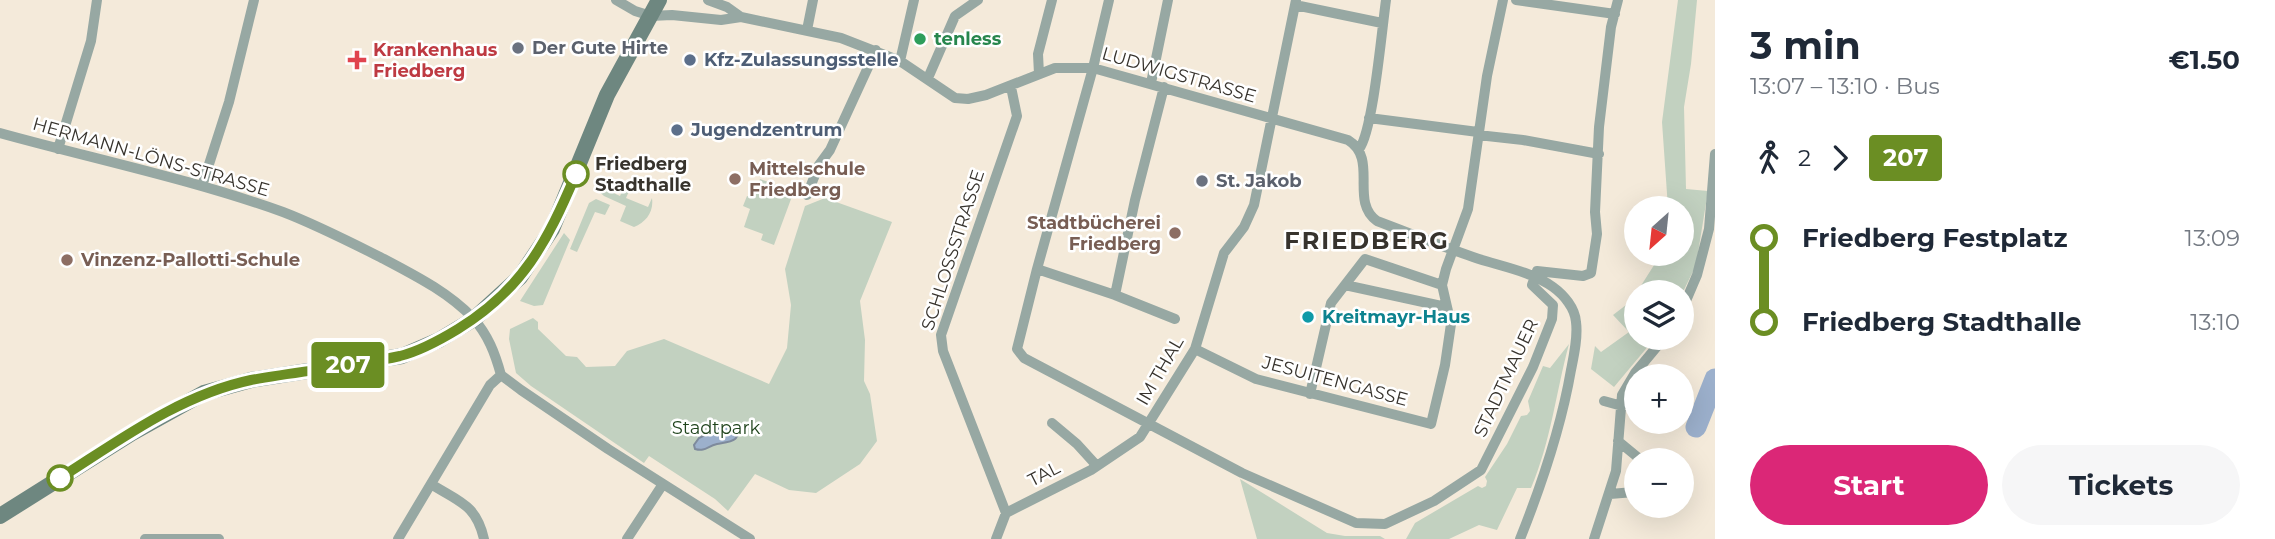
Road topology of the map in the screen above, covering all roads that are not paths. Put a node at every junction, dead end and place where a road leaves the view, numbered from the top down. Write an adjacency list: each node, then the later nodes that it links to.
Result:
1 (97, 0): 34 (street)
2 (254, 0): 38 (street)
3 (616, 0): 18 (street)
4 (659, 0): 18 (main road)
5 (708, 0): 19 (street, LUDWIGSTRASSE)
6 (813, 0): 21 (street)
7 (914, 0): 23 (street)
8 (978, 0): 26 (street)
9 (1052, 0): 25 (street)
10 (1109, 0): 24 (street)
11 (1168, 0): 27 (street)
12 (1386, 0): 20 (street)
13 (1503, 0): 33 (street)
14 (1516, 0): 17 (street)
15 (1618, 0): 17 (street)
16 (1296, 3): 20 (street); 31 (street, IM THAL)
17 (1615, 14): 36 (street)
18 (651, 16): 19 (street, LUDWIGSTRASSE); 49 (main road)
19 (741, 17): 21 (street, LUDWIGSTRASSE)
20 (1382, 23): 30 (street)
21 (807, 30): 22 (street, LUDWIGSTRASSE)
22 (876, 50): 23 (street, LUDWIGSTRASSE); 40 (street)
23 (901, 61): 26 (street, LUDWIGSTRASSE)
24 (1093, 68): 25 (street, LUDWIGSTRASSE); 27 (street, LUDWIGSTRASSE); 42 (street)
25 (1039, 74): 28 (street, LUDWIGSTRASSE)
26 (928, 78): 28 (street, LUDWIGSTRASSE)
27 (1151, 83): 29 (street, LUDWIGSTRASSE)
28 (1010, 87): 66 (street, SCHLOSSSTRASSE)
29 (1164, 87): 31 (street, LUDWIGSTRASSE); 47 (street)
30 (1369, 118): 33 (street); 35 (street)
31 (1272, 120): 35 (street, LUDWIGSTRASSE); 51 (street, IM THAL)
32 (0, 133): 34 (street, HERMANN-LÖNS-STRASSE)
33 (1478, 134): 36 (street); 41 (street)
34 (58, 149): 38 (street, HERMANN-LÖNS-STRASSE)
35 (1359, 149): 41 (street)
36 (1599, 154): 43 (street)
37 (1715, 154): 39 (street)
38 (202, 186): 49 (street, HERMANN-LÖNS-STRASSE)
39 (1713, 190): 44 (street)
40 (807, 195)
41 (1454, 250): 43 (street); 46 (street)
42 (1037, 269): 47 (street); 58 (street)
43 (1533, 276): 58 (street, STADTMAUER); 75 (street)
44 (1694, 282)
45 (1345, 285): 46 (street); 48 (street); 54 (street)
46 (1442, 285): 48 (street)
47 (1115, 295): 50 (street)
48 (1446, 307): 54 (street, JESUITENGASSE)
49 (474, 319): 53 (street, HERMANN-LÖNS-STRASSE); 67 (main road)
50 (1175, 319)
51 (1195, 349): 54 (street, JESUITENGASSE); 58 (street, IM THAL)
52 (1654, 350): 56 (street)
53 (501, 375): 62 (street); 63 (street)
54 (1310, 394)
55 (1604, 401): 56 (street)
56 (1622, 405): 59 (street)
57 (1052, 423): 61 (street, TAL)
58 (1149, 425): 61 (street, TAL)
59 (1618, 440): 60 (street); 65 (street)
60 (1627, 448)
61 (1097, 466): 66 (street, TAL)
62 (431, 484): 70 (street); 71 (street)
63 (663, 484): 72 (street); 73 (street)
64 (1624, 493): 65 (street)
65 (1609, 494): 76 (street)
66 (1006, 513): 74 (street)
67 (0, 516)
68 (145, 539): 69 (street)
69 (219, 539)
70 (398, 539)
71 (484, 539)
72 (627, 539)
73 (750, 539)
74 (996, 539)
75 (1520, 539)
76 (1594, 539)

